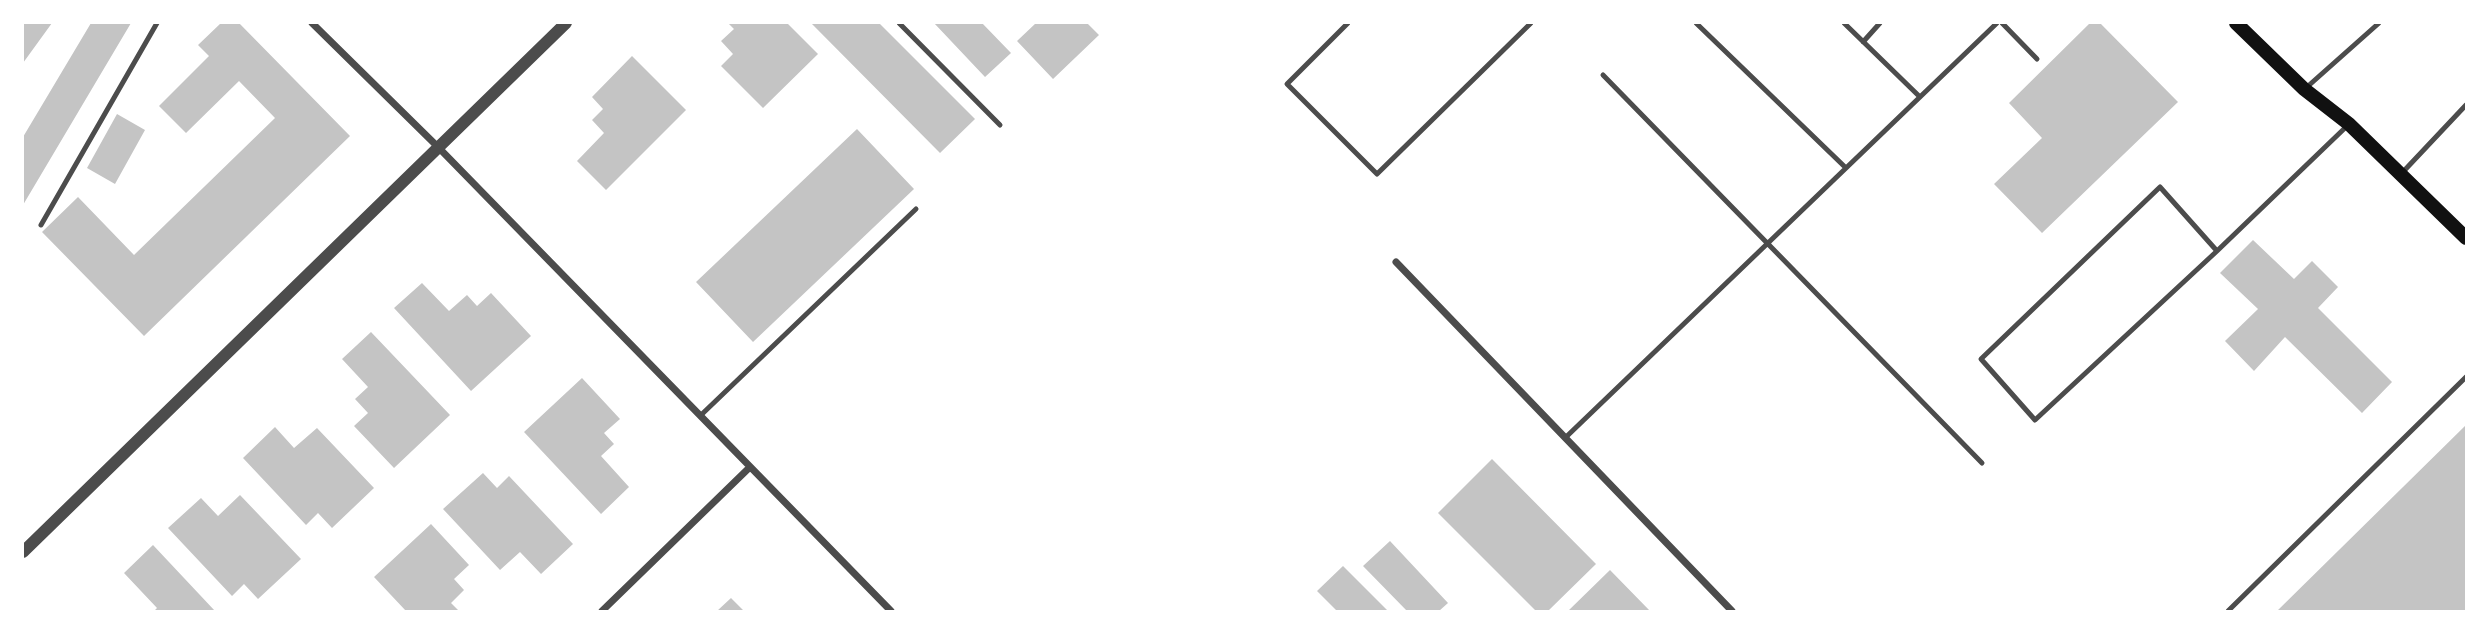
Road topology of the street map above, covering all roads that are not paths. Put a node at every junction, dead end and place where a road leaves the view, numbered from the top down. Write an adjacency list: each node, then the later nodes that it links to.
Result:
1 (157, 23): 25 (lane)
2 (312, 23): 21 (street)
3 (566, 23): 21 (street)
4 (899, 23): 20 (lane)
5 (1348, 23): 6 (lane)
6 (1531, 23)
7 (1696, 23): 22 (lane)
8 (1844, 23): 13 (lane)
9 (1880, 23): 13 (lane)
10 (2000, 23): 14 (lane); 17 (lane)
11 (2236, 23): 16 (main road)
12 (2379, 23): 16 (lane)
13 (1863, 42): 17 (lane)
14 (2037, 58)
15 (1603, 75): 27 (lane)
16 (2304, 89): 19 (main road)
17 (1920, 97): 22 (lane)
18 (2466, 105): 23 (lane)
19 (2349, 124): 23 (main road); 28 (lane)
20 (1000, 125)
21 (438, 147): 31 (street); 35 (street)
22 (1846, 168): 27 (lane)
23 (2400, 174): 26 (main road)
24 (916, 209): 31 (lane)
25 (41, 225)
26 (2466, 238)
27 (1768, 242): 32 (lane); 33 (lane)
28 (2217, 251): 28 (lane)
29 (1396, 262): 32 (street)
30 (2466, 376): 39 (lane)
31 (699, 416): 34 (street)
32 (1564, 438): 38 (street)
33 (1982, 463)
34 (750, 467): 36 (street); 37 (street)
35 (23, 552)
36 (602, 611)
37 (891, 611)
38 (1732, 611)
39 (2228, 611)

